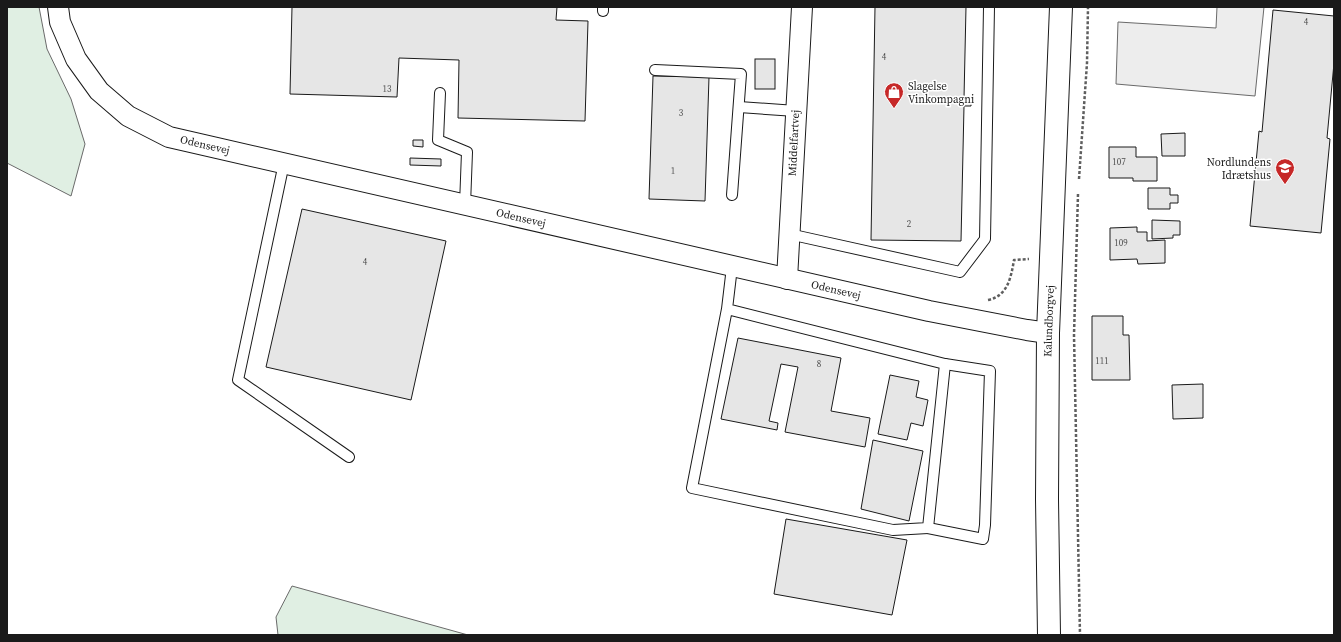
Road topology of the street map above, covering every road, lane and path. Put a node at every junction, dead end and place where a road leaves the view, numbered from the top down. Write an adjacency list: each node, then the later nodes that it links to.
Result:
1 (58, 7): 10 (street, Odensevej)
2 (802, 7): 9 (street, Middelfartvej)
3 (989, 7): 15 (lane)
4 (1061, 7): 16 (street, Kalundborgvej)
5 (1088, 7): 11 (path)
6 (656, 70): 8 (lane)
7 (440, 93): 14 (lane)
8 (739, 107): 9 (lane); 13 (lane)
9 (796, 111): 15 (street, Middelfartvej)
10 (284, 163): 14 (street, Odensevej); 23 (lane)
11 (1078, 183)
12 (1078, 190): 26 (path)
13 (732, 195)
14 (465, 205): 17 (street, Odensevej)
15 (789, 234): 18 (street, Middelfartvej)
16 (1051, 257): 19 (path); 21 (street, Kalundborgvej)
17 (732, 266): 18 (street, Odensevej); 20 (lane)
18 (787, 279): 21 (street, Odensevej)
19 (985, 300)
20 (727, 309): 22 (lane); 24 (lane)
21 (1048, 333): 25 (street, Kalundborgvej)
22 (945, 364): 24 (lane); 24 (lane)
23 (349, 457)
24 (928, 528)
25 (1049, 635)
26 (1080, 635)

